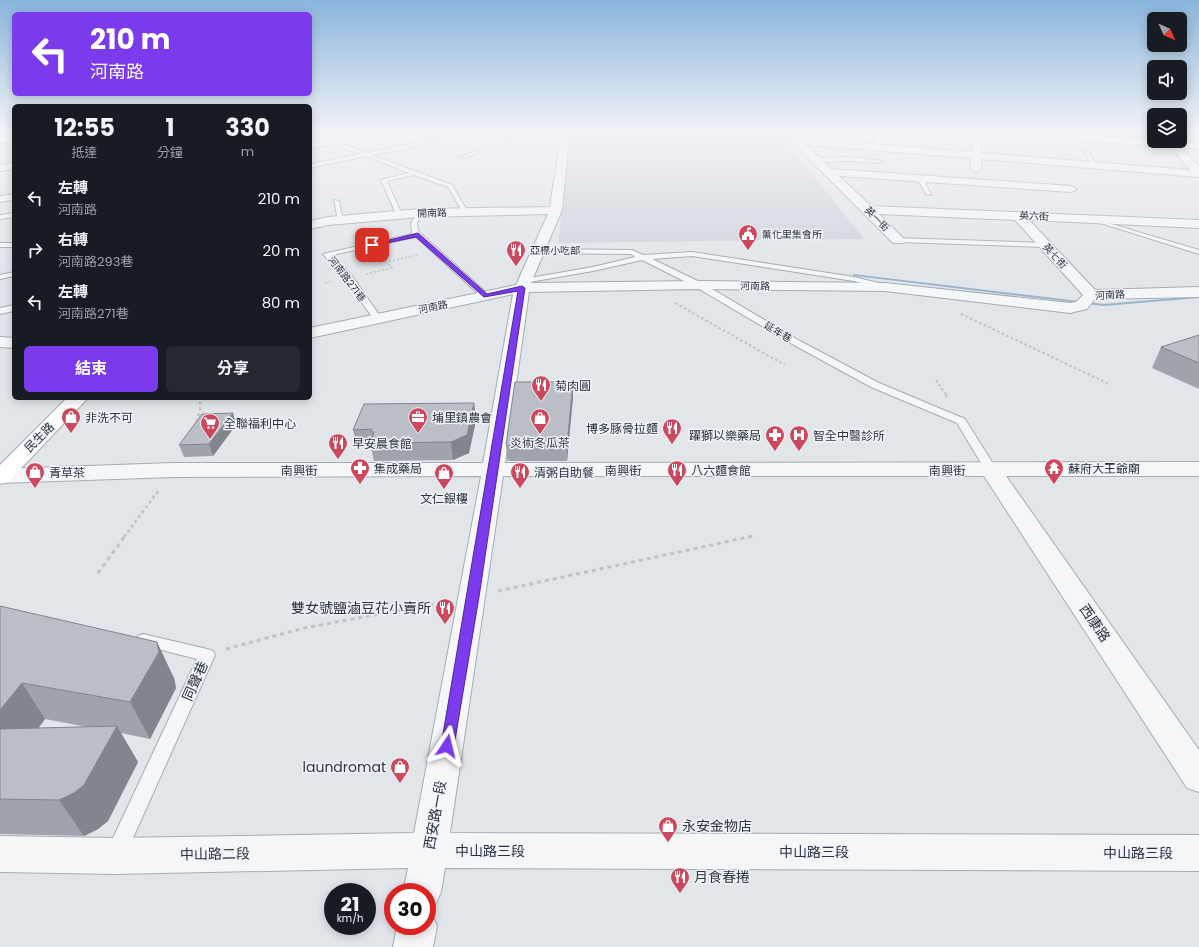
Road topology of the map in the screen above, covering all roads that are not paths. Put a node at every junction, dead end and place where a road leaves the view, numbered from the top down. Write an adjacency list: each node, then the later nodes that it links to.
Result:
1 (396, 177): 19 (lane)
2 (426, 177): 16 (lane)
3 (559, 177): 14 (street, 西安路一段)
4 (834, 177): 15 (street, 英一街)
5 (908, 177): 8 (street)
6 (976, 177): 9 (street)
7 (1068, 177): 9 (street)
8 (920, 178): 9 (street); 10 (lane)
9 (976, 183)
10 (929, 194)
11 (12, 197): 12 (street)
12 (0, 199)
13 (336, 201): 23 (lane)
14 (556, 210): 16 (street, 開南路); 31 (street, 西安路一段)
15 (868, 210): 20 (street, 英六街); 27 (street, 英一街)
16 (465, 212): 17 (street, 開南路)
17 (420, 213): 19 (street, 開南路); 26 (lane)
18 (12, 215): 22 (lane)
19 (399, 215): 23 (street, 開南路)
20 (1018, 216): 21 (street, 英六街); 30 (street, 英七街)
21 (1085, 216): 24 (street, 英六街); 32 (lane)
22 (0, 217)
23 (341, 220): 25 (street, 開南路)
24 (1199, 224)
25 (312, 225)
26 (418, 235): 41 (lane); 44 (lane, 河南路271巷)
27 (898, 240): 30 (lane)
28 (0, 245): 29 (lane)
29 (12, 245)
30 (1045, 245): 40 (street, 英七街)
31 (537, 251): 33 (lane, 延年巷); 36 (street, 西安路一段)
32 (1199, 252)
33 (642, 257): 36 (lane); 37 (lane, 延年巷); 38 (lane)
34 (12, 274): 35 (lane)
35 (0, 277)
36 (523, 285): 37 (street, 河南路); 41 (street, 河南路); 51 (street, 西安路一段)
37 (699, 285): 38 (street, 河南路); 50 (lane, 延年巷)
38 (885, 287): 40 (street, 河南路)
39 (1199, 292): 40 (street, 河南路)
40 (1091, 295)
41 (486, 296): 44 (street, 河南路)
42 (12, 308): 43 (lane)
43 (0, 311)
44 (378, 319): 45 (street, 河南路)
45 (312, 333)
46 (0, 342): 47 (street)
47 (12, 343)
48 (76, 400): 52 (street, 民生路)
49 (1199, 469): 50 (street, 南興街)
50 (991, 470): 51 (street, 南興街); 54 (street, 西康路)
51 (492, 471): 52 (street, 南興街); 55 (street, 西安路一段)
52 (0, 477)
53 (130, 637): 58 (lane, 同聲巷)
54 (1199, 776)
55 (429, 850): 56 (street, 中山路三段); 58 (street, 中山路二段); 59 (street, 西安路一段)
56 (1199, 853)
57 (0, 854): 58 (street, 中山路二段)
58 (115, 856)
59 (424, 883)
60 (415, 935): 61 (street)
61 (413, 947)

